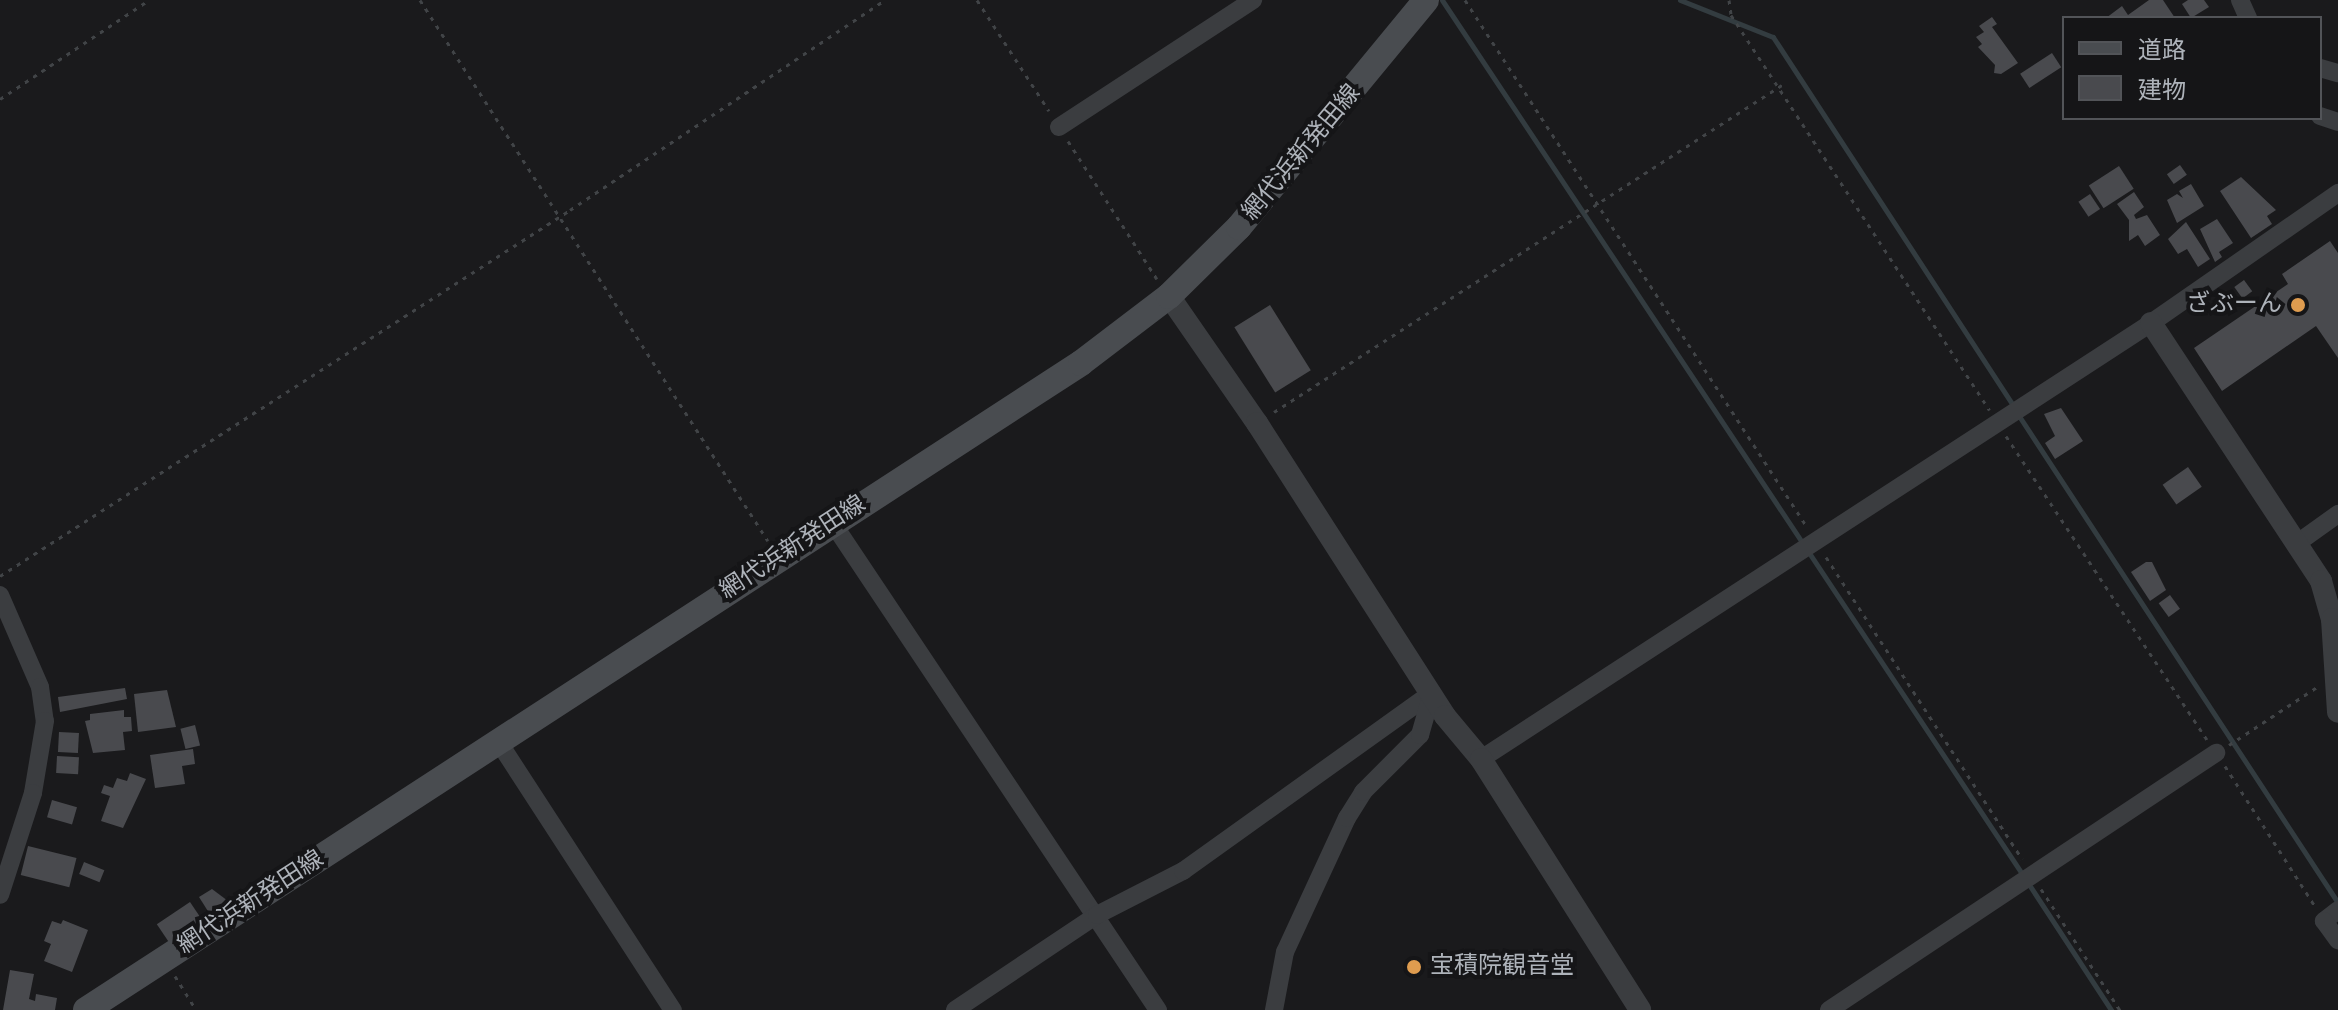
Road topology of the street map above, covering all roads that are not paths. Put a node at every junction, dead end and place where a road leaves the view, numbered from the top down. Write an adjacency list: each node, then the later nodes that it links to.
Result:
1 (1253, 0): 3 (street)
2 (1426, 0): 5 (main road, 網代浜新発田線)
3 (1059, 127)
4 (2338, 193): 6 (street)
5 (1169, 296): 8 (main road, 網代浜新発田線); 11 (street)
6 (2151, 323): 9 (street); 15 (street)
7 (2338, 514): 9 (street)
8 (832, 522): 13 (main road, 網代浜新発田線); 17 (street)
9 (2296, 544): 12 (street)
10 (0, 595): 16 (street)
11 (1432, 693): 15 (street); 17 (street); 24 (street)
12 (2338, 712)
13 (498, 741): 20 (main road, 網代浜新発田線); 21 (street)
14 (2216, 753): 26 (street)
15 (1481, 759): 25 (street)
16 (0, 895)
17 (1097, 915): 22 (street); 23 (street)
18 (2331, 916): 19 (street)
19 (2338, 940)
20 (86, 1010)
21 (673, 1010)
22 (955, 1010)
23 (1158, 1010)
24 (1274, 1010)
25 (1640, 1010)
26 (1829, 1010)

